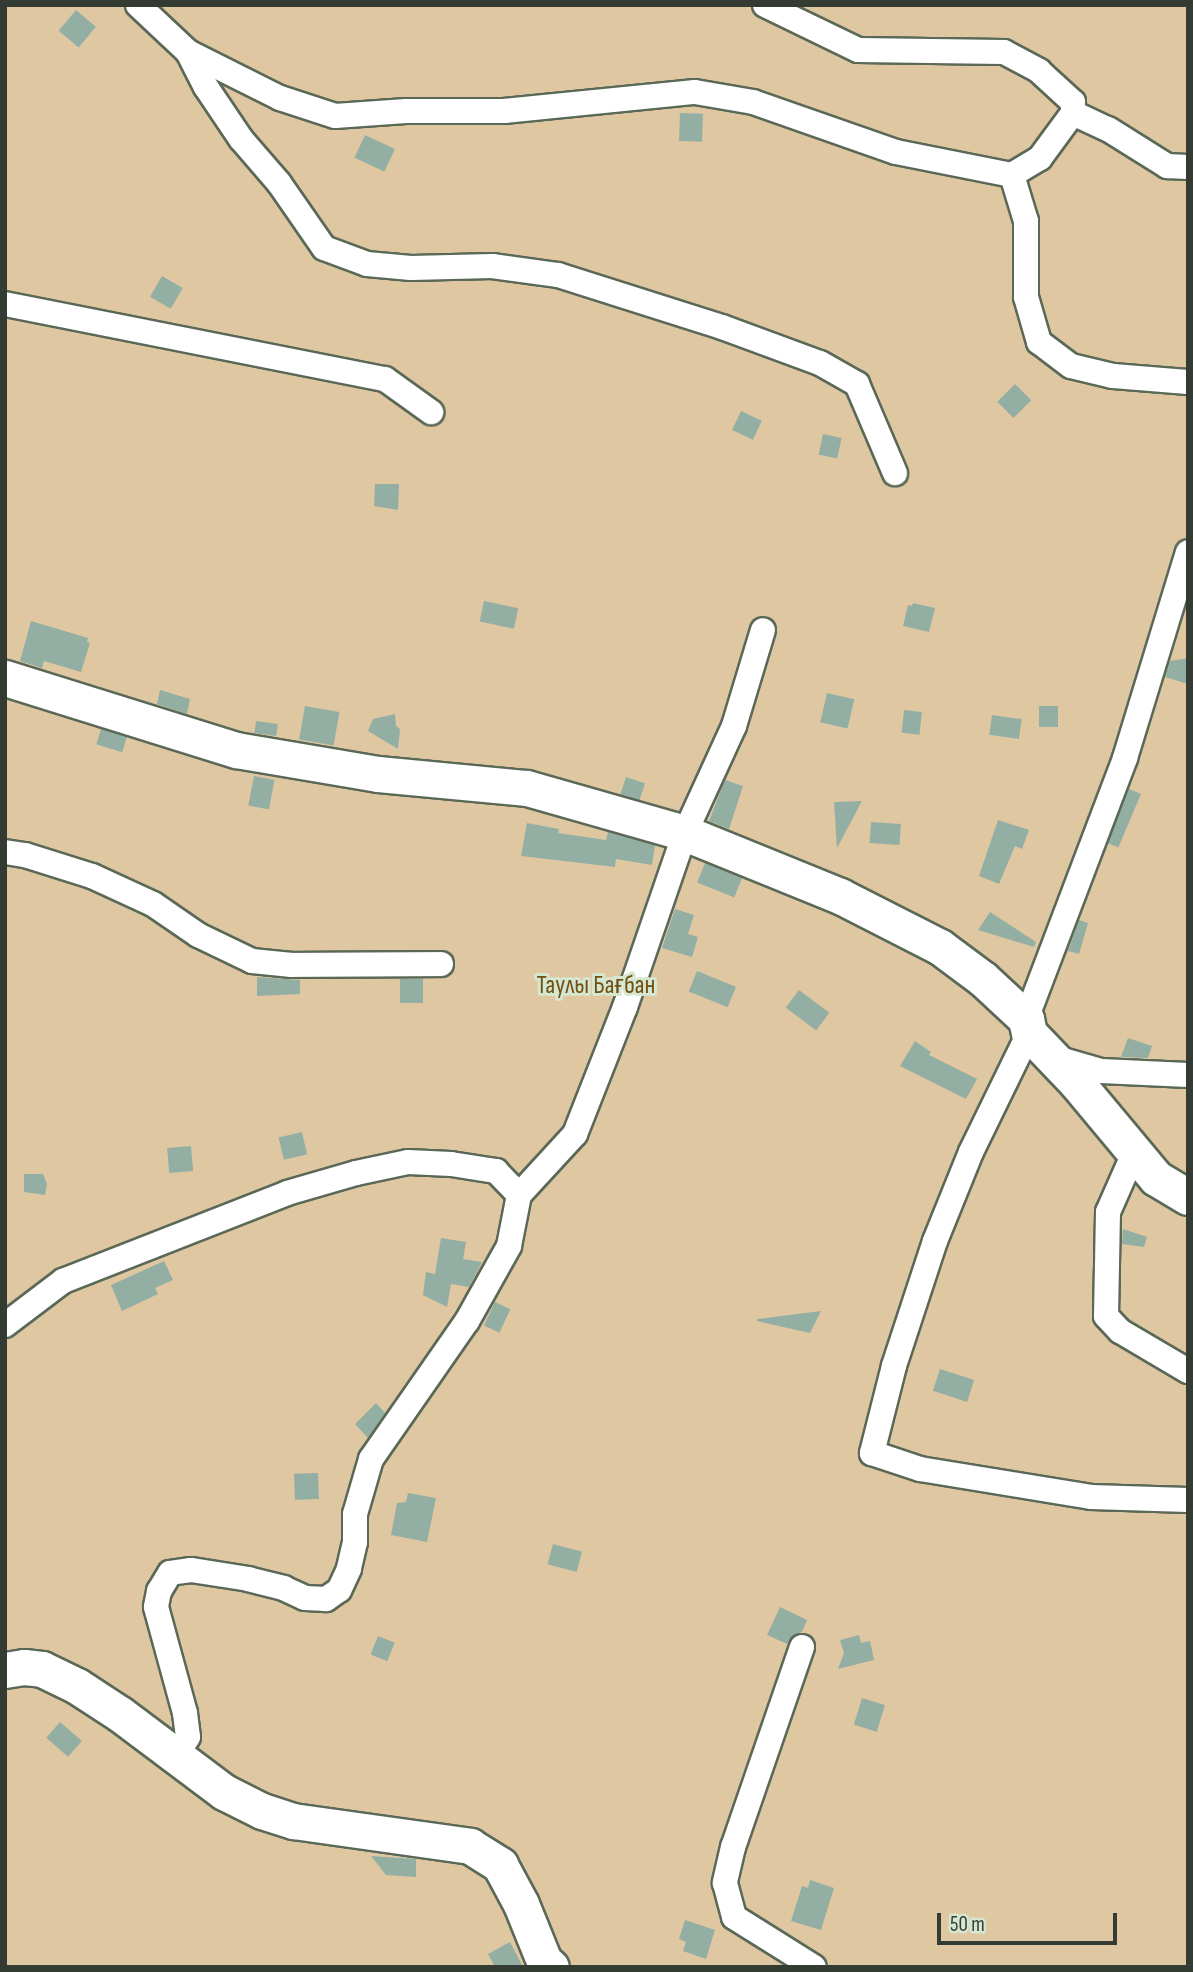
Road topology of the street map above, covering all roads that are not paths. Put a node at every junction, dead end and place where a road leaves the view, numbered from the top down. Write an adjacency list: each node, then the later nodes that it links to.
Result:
1 (138, 5): 3 (street)
2 (765, 5): 4 (street)
3 (188, 52): 6 (street); 10 (street)
4 (1073, 113): 5 (street); 6 (street)
5 (1188, 167)
6 (1012, 175): 8 (street)
7 (5, 304): 9 (street)
8 (1188, 383)
9 (431, 412)
10 (895, 473)
11 (1188, 552): 17 (street)
12 (763, 629): 14 (street)
13 (5, 678): 14 (street)
14 (685, 833): 17 (street); 20 (street)
15 (5, 852): 16 (street)
16 (441, 964)
17 (1035, 1036): 18 (street); 19 (street); 24 (street)
18 (1188, 1075)
19 (1134, 1153): 21 (street); 23 (street)
20 (519, 1195): 22 (street); 27 (street)
21 (1188, 1197)
22 (5, 1325)
23 (1188, 1371)
24 (1188, 1500)
25 (802, 1647): 29 (street)
26 (5, 1670): 27 (street)
27 (176, 1756): 28 (street)
28 (551, 1967)
29 (814, 1967)

